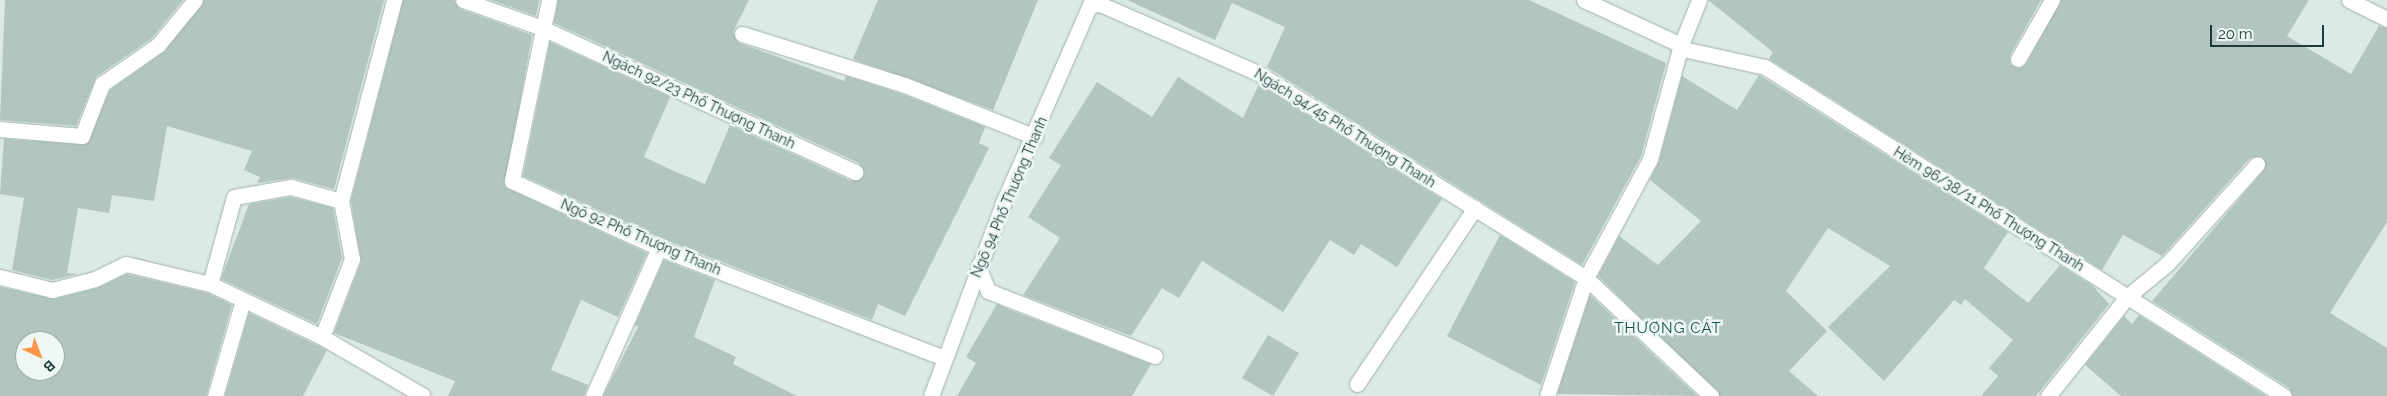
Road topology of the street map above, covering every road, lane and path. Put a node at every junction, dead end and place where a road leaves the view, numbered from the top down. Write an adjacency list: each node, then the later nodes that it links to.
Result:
1 (195, 0): 15 (street)
2 (394, 0): 19 (street)
3 (463, 0): 11 (street, Ngách 92/23 Phố Thượng Thanh)
4 (549, 0): 11 (street, Ngõ 92 Phố Thượng Thanh)
5 (1584, 0): 13 (street, Hẻm 96/38/11 Phố Thượng Thanh)
6 (1699, 0): 13 (street)
7 (2052, 0): 14 (street)
8 (2349, 0): 10 (street)
9 (1091, 2): 16 (street, Ngõ 94 Phố Thượng Thanh); 20 (street, Ngách 94/45 Phố Thượng Thanh)
10 (2387, 19)
11 (542, 28): 18 (street, Ngách 92/23 Phố Thượng Thanh); 21 (street, Ngõ 92 Phố Thượng Thanh)
12 (742, 34): 16 (street)
13 (1682, 47): 24 (street); 26 (street, Hẻm 96/38/11 Phố Thượng Thanh)
14 (2018, 59)
15 (0, 129)
16 (1035, 136): 22 (street, Ngõ 94 Phố Thượng Thanh)
17 (2257, 164): 26 (street)
18 (855, 172)
19 (341, 200): 25 (street); 28 (street)
20 (1474, 208): 24 (street, Ngách 94/45 Phố Thượng Thanh); 31 (street)
21 (660, 248): 30 (street, Ngõ 92 Phố Thượng Thanh); 34 (street)
22 (978, 266): 29 (street); 30 (street, Ngõ 94 Phố Thượng Thanh)
23 (0, 277): 25 (street)
24 (1586, 278): 36 (street); 37 (street, Ngách 94/45 Phố Thượng Thanh)
25 (210, 284): 27 (street)
26 (2127, 297): 38 (street); 39 (street, Hẻm 96/38/11 Phố Thượng Thanh)
27 (243, 300): 28 (street); 33 (street)
28 (322, 337): 32 (street)
29 (1155, 356)
30 (944, 358): 35 (street, Ngõ 94 Phố Thượng Thanh)
31 (1358, 384)
32 (422, 395)
33 (215, 396)
34 (594, 396)
35 (931, 396)
36 (1547, 396)
37 (1711, 396)
38 (2048, 396)
39 (2284, 396)

